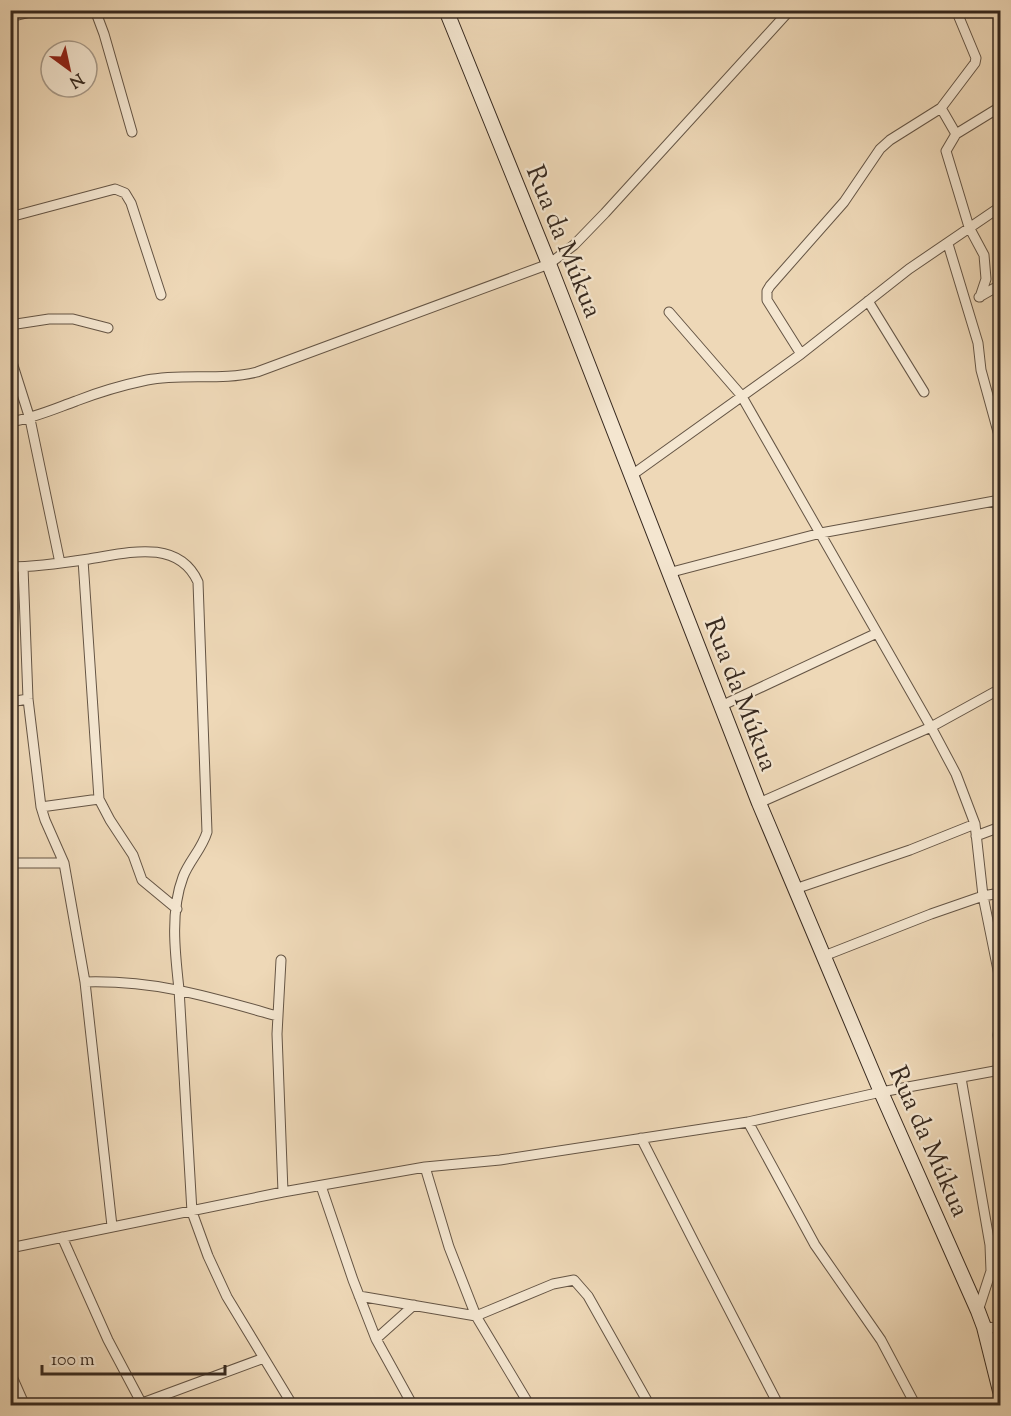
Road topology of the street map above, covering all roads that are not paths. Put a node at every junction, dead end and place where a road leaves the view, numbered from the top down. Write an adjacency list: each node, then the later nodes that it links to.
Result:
1 (39, 10): 6 (street)
2 (95, 10): 9 (street)
3 (446, 10): 15 (street, Rua da Múkua)
4 (790, 10): 15 (street)
5 (956, 10): 8 (street)
6 (10, 17)
7 (1000, 107): 10 (street)
8 (941, 108): 10 (street); 24 (street)
9 (132, 132)
10 (956, 134): 13 (street)
11 (1000, 207): 13 (street)
12 (10, 217): 17 (street)
13 (969, 227): 14 (street); 18 (street)
14 (948, 244): 19 (street); 20 (street)
15 (549, 264): 28 (street); 31 (street, Rua da Múkua)
16 (1000, 285): 18 (street)
17 (161, 295)
18 (980, 297): 20 (street)
19 (868, 301): 24 (street); 26 (street)
20 (967, 306): 30 (street)
21 (669, 312): 27 (street)
22 (10, 325): 23 (street)
23 (108, 328)
24 (801, 354): 27 (street)
25 (10, 356): 28 (street)
26 (924, 392)
27 (741, 395): 31 (street); 34 (street)
28 (30, 419): 29 (street); 36 (street)
29 (10, 422)
30 (1000, 439)
31 (632, 475): 39 (street, Rua da Múkua)
32 (999, 501): 33 (street); 34 (street)
33 (1000, 519)
34 (821, 533): 39 (street); 40 (street)
35 (83, 560): 36 (street); 46 (street); 57 (street)
36 (60, 563): 38 (street)
37 (10, 567): 38 (street)
38 (23, 567): 42 (street)
39 (668, 573): 44 (street, Rua da Múkua)
40 (877, 633): 44 (street); 45 (street)
41 (1000, 689): 45 (street)
42 (28, 699): 43 (street); 48 (street)
43 (10, 702)
44 (721, 706): 47 (street, Rua da Múkua)
45 (931, 728): 47 (street); 49 (street)
46 (99, 800): 48 (street); 57 (street)
47 (759, 803): 54 (street, Rua da Múkua)
48 (41, 807): 52 (street)
49 (975, 824): 51 (street); 54 (street)
50 (1000, 827): 51 (street)
51 (976, 836): 56 (street)
52 (64, 862): 53 (street); 61 (street)
53 (10, 863)
54 (795, 889): 58 (street, Rua da Múkua)
55 (1000, 894): 56 (street)
56 (983, 896): 58 (street); 60 (street)
57 (177, 909): 62 (street)
58 (824, 956): 68 (street, Rua da Múkua)
59 (281, 960): 63 (street)
60 (1000, 980)
61 (85, 982): 62 (street); 75 (street)
62 (179, 989): 63 (street); 74 (street)
63 (277, 1016): 73 (street)
64 (1000, 1022): 65 (street)
65 (1000, 1050)
66 (1000, 1070): 67 (street)
67 (961, 1078): 68 (street); 80 (street)
68 (881, 1092): 69 (street); 80 (street, Rua da Múkua)
69 (748, 1122): 70 (street); 95 (street)
70 (641, 1138): 71 (street); 94 (street)
71 (424, 1167): 72 (street); 81 (street)
72 (321, 1186): 73 (street); 78 (street)
73 (283, 1192): 74 (street)
74 (192, 1212): 75 (street); 85 (street)
75 (112, 1226): 76 (street)
76 (62, 1237): 77 (street); 88 (street)
77 (10, 1248)
78 (359, 1296): 79 (street); 84 (street)
79 (414, 1305): 81 (street); 84 (street)
80 (978, 1311): 82 (street, Rua da Múkua)
81 (476, 1316): 92 (street); 93 (street)
82 (984, 1327): 83 (street); 87 (street, Rua da Múkua)
83 (1000, 1328)
84 (376, 1338): 91 (street)
85 (264, 1358): 88 (street); 90 (street)
86 (10, 1372): 89 (street)
87 (1000, 1391)
88 (140, 1405)
89 (25, 1406)
90 (293, 1406)
91 (412, 1406)
92 (530, 1406)
93 (650, 1406)
94 (779, 1406)
95 (916, 1406)

